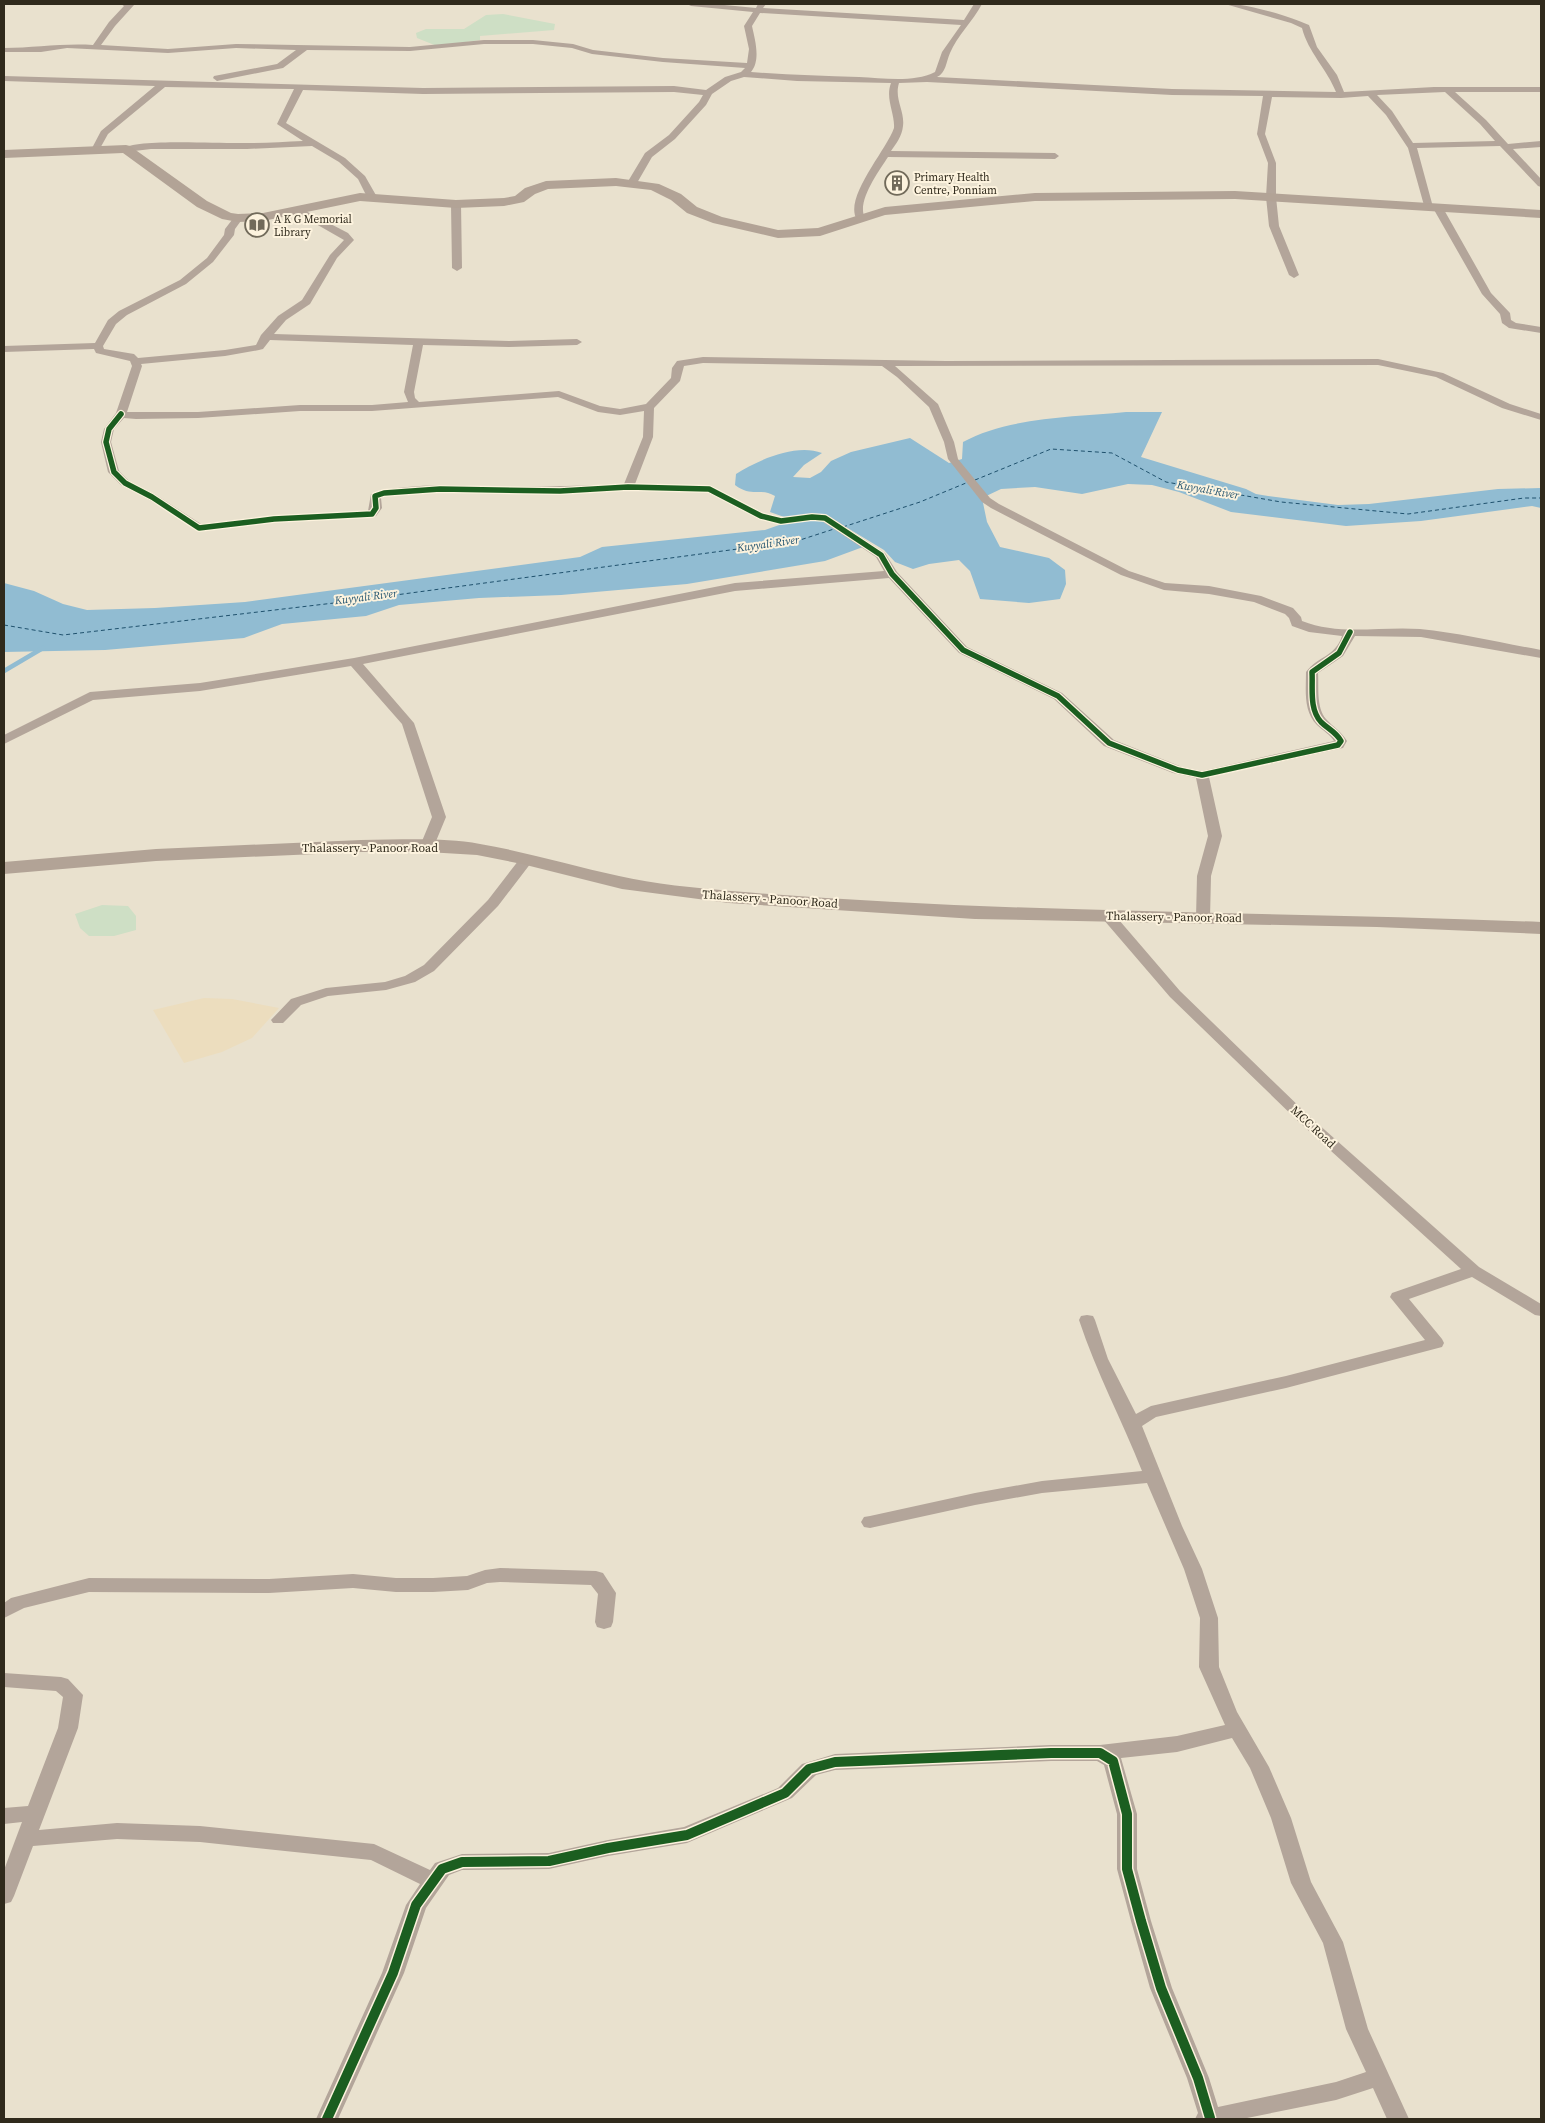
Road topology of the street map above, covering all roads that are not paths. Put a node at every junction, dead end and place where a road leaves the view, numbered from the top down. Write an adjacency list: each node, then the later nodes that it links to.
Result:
1 (131, 4): 9 (street)
2 (690, 4): 5 (street)
3 (978, 4): 8 (street)
4 (1229, 4): 25 (street)
5 (759, 7): 7 (street); 12 (street)
6 (898, 8): 7 (street)
7 (898, 18): 8 (street)
8 (967, 23): 15 (street)
9 (96, 46): 10 (street); 11 (street)
10 (306, 48): 12 (street); 18 (street)
11 (4, 50)
12 (751, 66): 13 (street)
13 (744, 74): 16 (street); 22 (street)
14 (4, 78): 17 (street)
15 (927, 79): 16 (street); 23 (street)
16 (896, 81): 33 (street)
17 (163, 84): 18 (street); 30 (street)
18 (201, 85): 19 (street)
19 (300, 87): 22 (street); 26 (street)
20 (1447, 90): 21 (street); 24 (street); 28 (street)
21 (1541, 90)
22 (708, 93): 35 (street)
23 (1268, 93): 25 (street); 38 (street)
24 (1370, 93): 25 (street); 29 (street)
25 (1342, 95)
26 (316, 143): 31 (street); 37 (street)
27 (1541, 144): 28 (street)
28 (1504, 145): 29 (street); 36 (street)
29 (1410, 146): 40 (street)
30 (95, 150): 31 (main road); 32 (main road)
31 (126, 150): 43 (main road)
32 (4, 154)
33 (885, 154): 34 (street); 44 (street)
34 (1054, 156)
35 (632, 183): 39 (main road); 44 (main road)
36 (1541, 184)
37 (372, 197): 39 (main road); 41 (main road)
38 (1272, 197): 40 (main road); 44 (main road); 46 (street)
39 (456, 204): 45 (street)
40 (1433, 207): 42 (main road); 47 (street)
41 (298, 210): 43 (main road); 48 (street)
42 (1541, 214)
43 (238, 218): 51 (street)
44 (860, 218)
45 (457, 268)
46 (1294, 275)
47 (1541, 330)
48 (266, 337): 49 (street); 53 (street)
49 (419, 342): 50 (street); 55 (street)
50 (577, 342)
51 (98, 346): 52 (street); 53 (street)
52 (4, 349)
53 (135, 361): 57 (street)
54 (884, 363): 56 (street); 58 (street); 61 (street)
55 (416, 405): 56 (street); 57 (street)
56 (649, 407): 59 (street)
57 (121, 414): 59 (street)
58 (1541, 416)
59 (628, 487): 60 (street)
60 (892, 574): 63 (street); 65 (street)
61 (1350, 632): 62 (street); 65 (street)
62 (1541, 654)
63 (354, 662): 64 (street); 66 (street)
64 (4, 740)
65 (1202, 775): 70 (street)
66 (427, 846): 67 (main road, Thalassery - Panoor Road); 68 (main road, Thalassery - Panoor Road)
67 (528, 859): 69 (main road, Thalassery - Panoor Road); 72 (street)
68 (4, 868)
69 (1108, 916): 70 (main road, Thalassery - Panoor Road); 73 (street, MCC Road)
70 (1203, 918): 71 (main road, Thalassery - Panoor Road)
71 (1541, 928)
72 (278, 1020)
73 (1473, 1271): 74 (street, MCC Road); 76 (street)
74 (1541, 1310)
75 (1087, 1320): 76 (street)
76 (1132, 1424): 77 (street)
77 (1154, 1476): 78 (street); 82 (street)
78 (870, 1522)
79 (4, 1611): 80 (street)
80 (604, 1622)
81 (4, 1680): 84 (street)
82 (1237, 1729): 83 (street); 89 (street)
83 (1100, 1753): 87 (street); 91 (street)
84 (35, 1813): 85 (street); 86 (street)
85 (4, 1816)
86 (25, 1839): 87 (street); 88 (street)
87 (432, 1881): 90 (street)
88 (4, 1896)
89 (1378, 2077): 91 (street); 92 (street)
90 (327, 2119)
91 (1208, 2119)
92 (1398, 2119)

